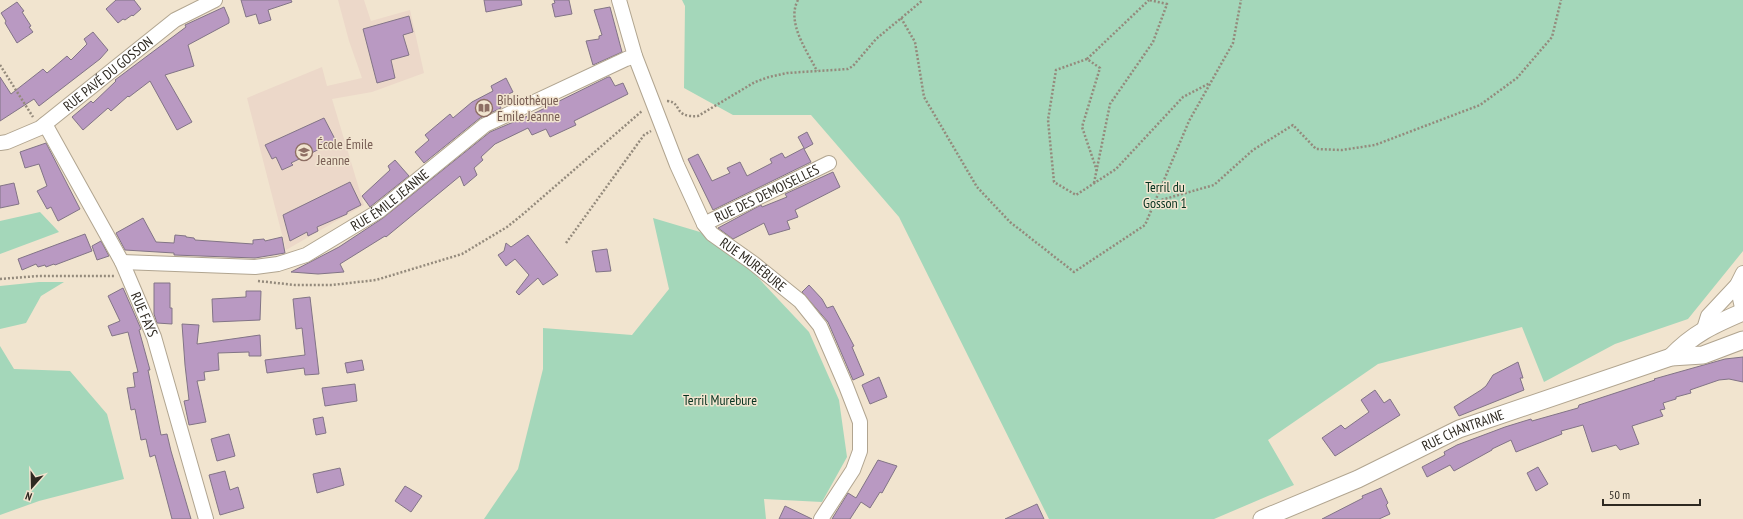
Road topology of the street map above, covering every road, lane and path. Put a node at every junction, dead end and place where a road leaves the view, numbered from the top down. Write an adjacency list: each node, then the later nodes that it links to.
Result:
1 (215, 0): 16 (street, RUE PAVÉ DU GOSSON)
2 (619, 0): 9 (street, RUE MURÉBURE)
3 (798, 0): 12 (path)
4 (923, 0): 8 (path)
5 (1149, 0): 10 (path); 19 (path)
6 (1241, 0): 13 (path)
7 (1561, 0): 21 (path)
8 (901, 18): 12 (path); 21 (path)
9 (636, 56): 14 (street, RUE MURÉBURE); 24 (street, RUE ÉMILE JEANNE)
10 (1087, 59): 19 (path); 20 (path)
11 (0, 65): 16 (path)
12 (817, 71): 14 (path)
13 (1211, 83): 20 (path); 21 (path)
14 (654, 104): 15 (street, RUE MURÉBURE); 27 (path)
15 (662, 124): 22 (street, RUE MURÉBURE); 23 (path)
16 (42, 126): 17 (street, RUE PAVÉ DU GOSSON); 24 (street, RUE FAYS)
17 (0, 143)
18 (829, 163): 22 (street, RUE DES DEMOISELLES)
19 (1096, 170): 20 (path)
20 (1094, 183)
21 (1153, 202)
22 (704, 224): 34 (street, RUE MURÉBURE)
23 (566, 243)
24 (124, 268): 25 (path); 33 (street, RUE FAYS)
25 (0, 279)
26 (1740, 279): 28 (street, RUE CHANTRAINE); 30 (street, RUE CHANTRAINE)
27 (252, 281)
28 (1743, 312): 30 (street, RUE CHANTRAINE)
29 (1743, 316): 31 (street, RUE CHANTRAINE)
30 (1704, 329): 32 (street, RUE CHANTRAINE)
31 (1743, 341): 32 (street, RUE CHANTRAINE)
32 (1671, 357): 35 (street, RUE CHANTRAINE)
33 (206, 519)
34 (821, 519)
35 (1262, 519)

